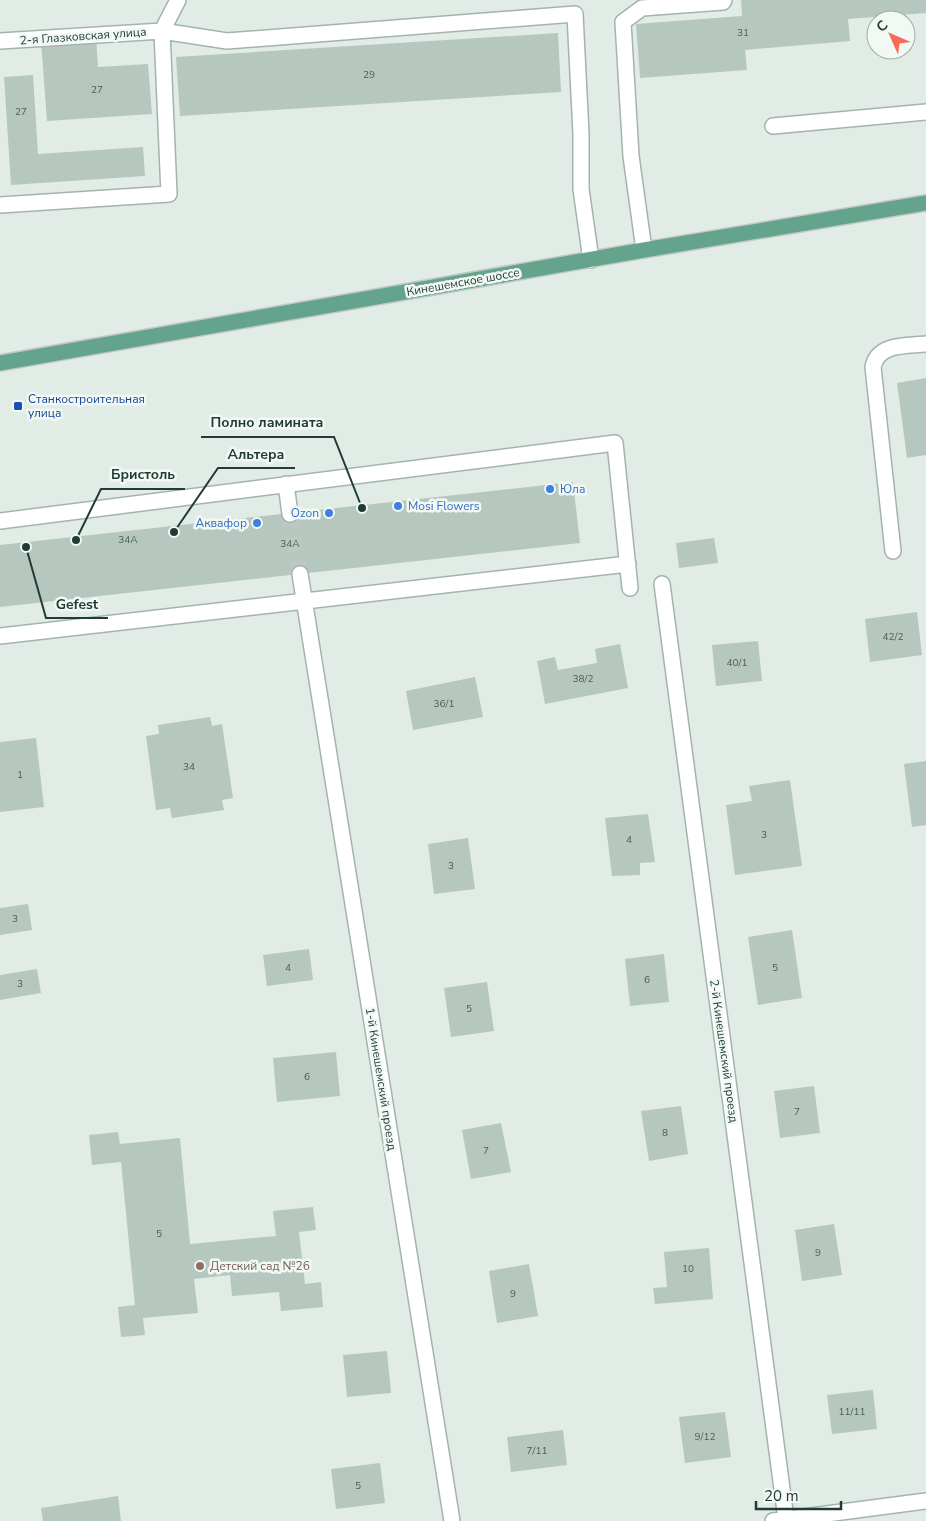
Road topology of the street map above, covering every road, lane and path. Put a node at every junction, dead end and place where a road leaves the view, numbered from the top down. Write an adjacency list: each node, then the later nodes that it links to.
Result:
1 (178, 0): 3 (street, 2-я Глазковская улица)
2 (724, 0): 9 (street)
3 (162, 31): 4 (street, 2-я Глазковская улица); 8 (street); 10 (street)
4 (0, 41)
5 (926, 112): 6 (street)
6 (773, 126)
7 (926, 202): 9 (main road, Кинешемское шоссе)
8 (0, 205)
9 (644, 250): 10 (main road, Кинешемское шоссе)
10 (591, 260): 12 (main road, Кинешемское шоссе)
11 (926, 344): 16 (street)
12 (0, 363)
13 (286, 484): 14 (street); 15 (street); 17 (street)
14 (290, 514)
15 (0, 521)
16 (893, 551)
17 (628, 564): 20 (street); 21 (street)
18 (300, 574): 21 (street, 1-й Кинешемский проезд)
19 (662, 584): 24 (street, 2-й Кинешемский проезд)
20 (630, 588)
21 (304, 602): 22 (street); 25 (street, 1-й Кинешемский проезд)
22 (0, 636)
23 (926, 1501): 24 (street)
24 (780, 1520)
25 (452, 1521)

